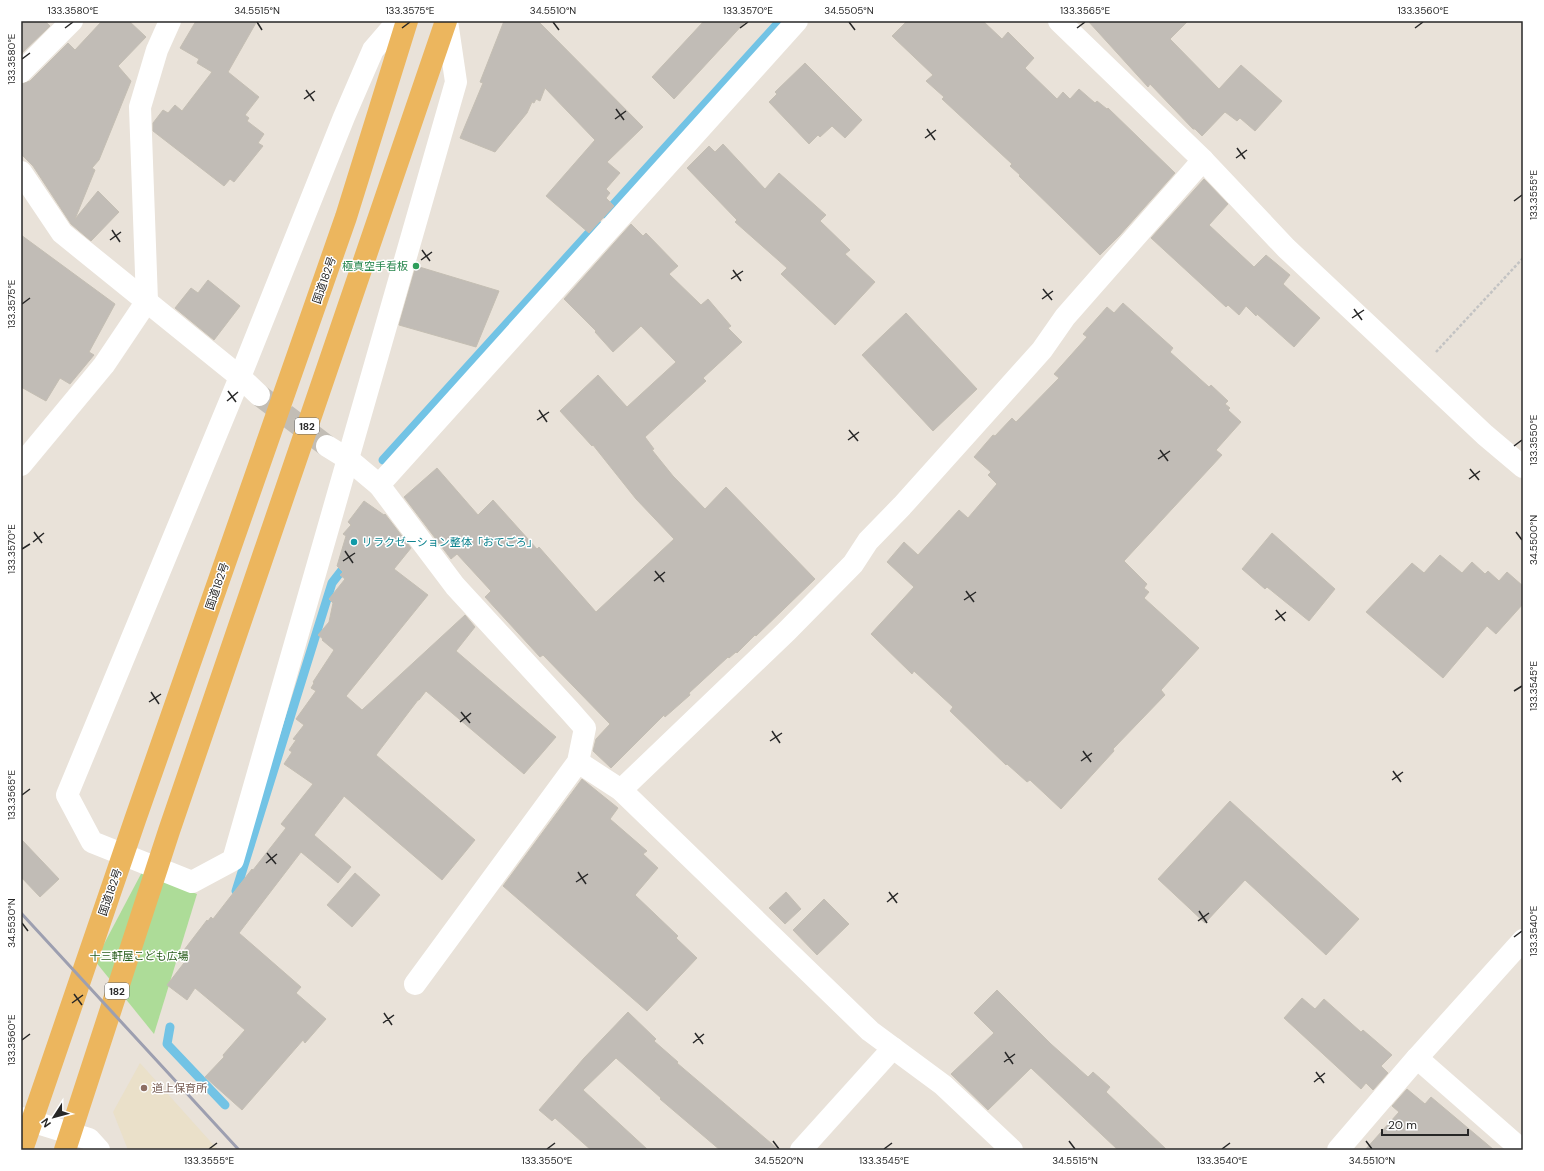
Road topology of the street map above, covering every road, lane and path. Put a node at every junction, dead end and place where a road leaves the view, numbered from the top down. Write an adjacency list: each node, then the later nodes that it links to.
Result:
1 (72, 21): 8 (street)
2 (170, 21): 12 (street)
3 (398, 21): 14 (street)
4 (407, 21): 28 (highway, 国道182号)
5 (446, 21): 17 (street); 29 (highway, 182)
6 (797, 21): 20 (street)
7 (1059, 21): 9 (street)
8 (21, 72)
9 (1203, 160): 13 (street); 22 (street)
10 (21, 172): 12 (street)
11 (1523, 258): 13 (path)
12 (147, 301): 14 (street); 18 (street)
13 (1418, 372): 19 (street)
14 (240, 376): 15 (street); 17 (street)
15 (259, 395)
16 (327, 446): 17 (street)
17 (348, 459): 20 (street)
18 (21, 465)
19 (1523, 467)
20 (379, 485): 21 (street)
21 (578, 762): 22 (street); 24 (street)
22 (621, 790): 25 (street)
23 (1523, 940): 26 (street)
24 (416, 984)
25 (893, 1048): 31 (street); 32 (street)
26 (1417, 1058): 33 (street); 34 (street)
27 (21, 1118): 30 (street)
28 (23, 1149)
29 (65, 1150)
30 (99, 1150)
31 (801, 1150)
32 (1012, 1150)
33 (1338, 1150)
34 (1522, 1150)

